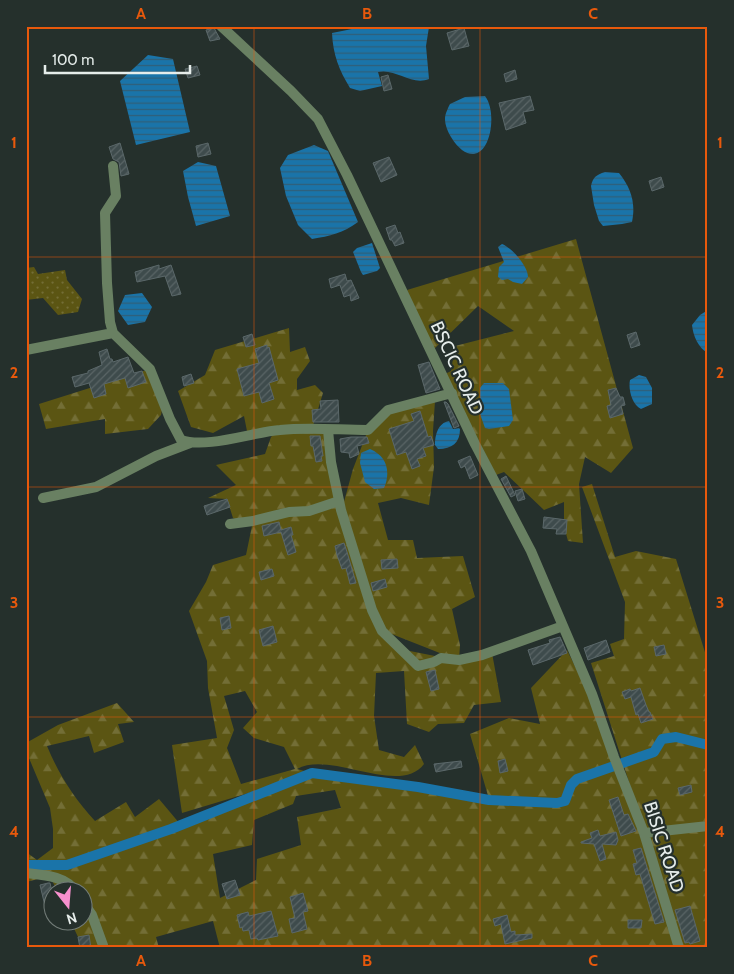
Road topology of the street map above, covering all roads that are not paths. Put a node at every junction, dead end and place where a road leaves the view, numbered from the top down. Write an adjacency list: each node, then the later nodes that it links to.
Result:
1 (221, 26): 5 (street, BSCIC ROAD)
2 (113, 166): 3 (street)
3 (113, 334): 4 (street); 7 (street)
4 (26, 350)
5 (452, 393): 6 (street); 11 (street, BSCIC ROAD)
6 (328, 430): 7 (street); 9 (street)
7 (190, 443): 8 (street)
8 (43, 498)
9 (339, 501): 10 (street); 11 (street)
10 (230, 524)
11 (563, 626): 12 (street, BSCIC ROAD)
12 (614, 757): 14 (street, BISIC ROAD)
13 (708, 826): 14 (street)
14 (644, 833): 19 (street, BISIC ROAD)
15 (26, 873): 16 (street)
16 (66, 882)
17 (92, 914): 18 (street)
18 (104, 948)
19 (679, 948)

